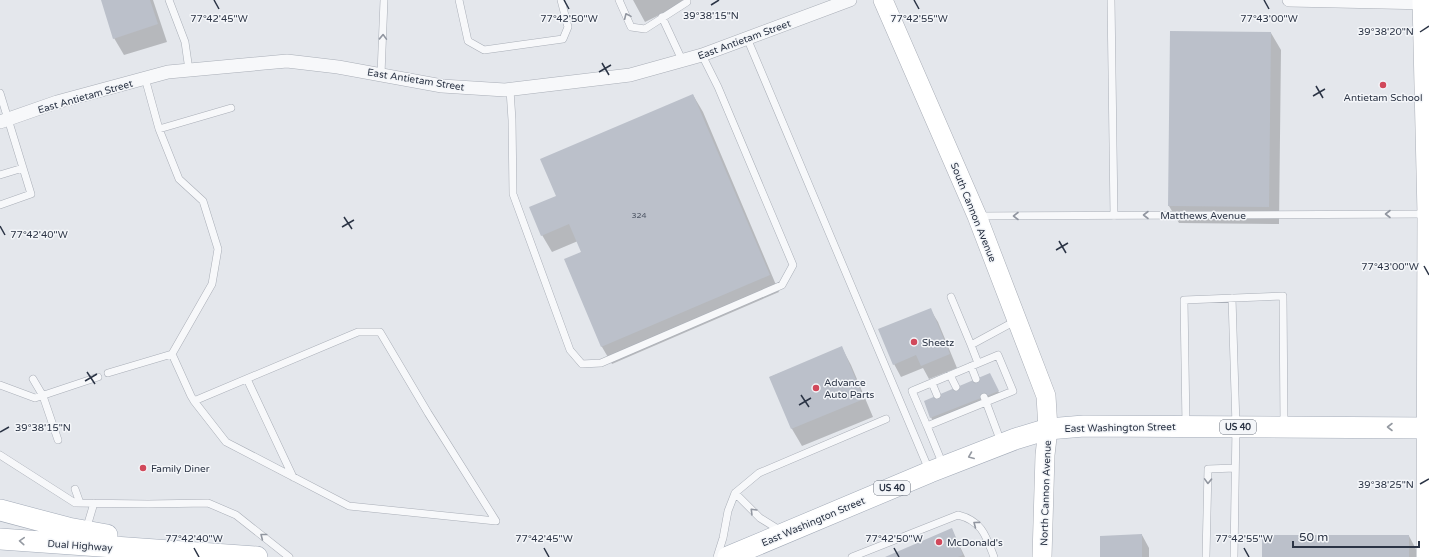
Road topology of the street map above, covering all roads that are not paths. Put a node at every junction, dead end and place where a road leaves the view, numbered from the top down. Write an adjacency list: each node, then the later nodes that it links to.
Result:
1 (169, 0): 17 (lane)
2 (384, 0): 18 (lane, one-way to 2)
3 (459, 0): 4 (lane)
4 (561, 0)
5 (619, 0): 13 (lane, one-way to 5)
6 (687, 0): 13 (lane)
7 (850, 0): 14 (street, East Antietam Street)
8 (883, 0): 29 (street, South Cannon Avenue)
9 (1111, 0): 30 (lane)
10 (1289, 0): 11 (street)
11 (1294, 0): 12 (street)
12 (1424, 2): 28 (street)
13 (662, 18): 16 (lane)
14 (747, 38): 15 (street, East Antietam Street); 62 (lane)
15 (702, 55): 16 (street, East Antietam Street); 20 (lane)
16 (682, 60): 20 (street, East Antietam Street)
17 (189, 70): 18 (street, East Antietam Street); 19 (street, East Antietam Street)
18 (381, 74): 20 (street, East Antietam Street)
19 (145, 78): 23 (street, East Antietam Street); 24 (lane)
20 (510, 90)
21 (0, 93): 23 (lane)
22 (231, 108): 24 (lane)
23 (4, 121): 25 (lane)
24 (159, 129): 35 (lane)
25 (22, 168): 26 (lane); 27 (lane)
26 (0, 175)
27 (0, 205)
28 (1428, 214): 30 (lane, Matthews Avenue, one-way to 30); 56 (street)
29 (977, 216): 30 (lane, Matthews Avenue, one-way to 29); 33 (street, South Cannon Avenue)
30 (1114, 216)
31 (952, 297): 34 (lane)
32 (1232, 298): 53 (lane); 54 (lane); 55 (lane)
33 (1017, 320): 34 (lane); 57 (street, South Cannon Avenue)
34 (971, 345): 36 (lane)
35 (172, 354): 38 (lane); 50 (lane)
36 (978, 363): 37 (lane); 49 (lane)
37 (971, 366): 39 (lane); 43 (lane)
38 (108, 373)
39 (950, 375): 44 (lane); 46 (lane)
40 (98, 377): 48 (lane)
41 (247, 378): 50 (lane); 63 (lane); 63 (lane)
42 (33, 379): 48 (lane)
43 (976, 379)
44 (932, 383): 47 (lane); 52 (lane)
45 (0, 385): 48 (lane)
46 (956, 387)
47 (937, 395)
48 (43, 396): 58 (lane)
49 (985, 400): 52 (lane); 59 (lane)
50 (194, 401): 63 (lane)
51 (886, 419): 65 (lane)
52 (928, 426): 62 (lane)
53 (1186, 426): 54 (main road, East Washington Street / US 40); 57 (main road, East Washington Street / US 40)
54 (1236, 426): 55 (main road, East Washington Street / US 40); 61 (lane)
55 (1284, 427): 56 (main road, East Washington Street / US 40, one-way to 55)
56 (1427, 428): 82 (street)
57 (1048, 429): 59 (main road, East Washington Street / US 40); 79 (street, North Cannon Avenue)
58 (58, 440)
59 (1002, 444): 62 (main road, East Washington Street / US 40, one-way to 62)
60 (0, 455): 66 (lane)
61 (1235, 468): 80 (lane, one-way to 80); 81 (lane)
62 (937, 470): 70 (main road, East Washington Street / US 40)
63 (293, 477)
64 (75, 489): 66 (lane)
65 (735, 493): 70 (lane, one-way to 65); 76 (lane)
66 (80, 503): 67 (lane)
67 (94, 503): 69 (lane); 75 (lane, one-way to 67)
68 (0, 510): 69 (main road)
69 (86, 531): 72 (main road)
70 (784, 534): 73 (main road, East Washington Street / US 40)
71 (0, 539): 72 (main road, Dual Highway, one-way to 71)
72 (194, 552): 74 (main road, Dual Highway)
73 (735, 556)
74 (256, 557)
75 (289, 557)
76 (717, 557)
77 (852, 557): 78 (lane, one-way to 77)
78 (994, 557)
79 (1042, 557)
80 (1206, 557)
81 (1234, 557)
82 (1426, 557)

